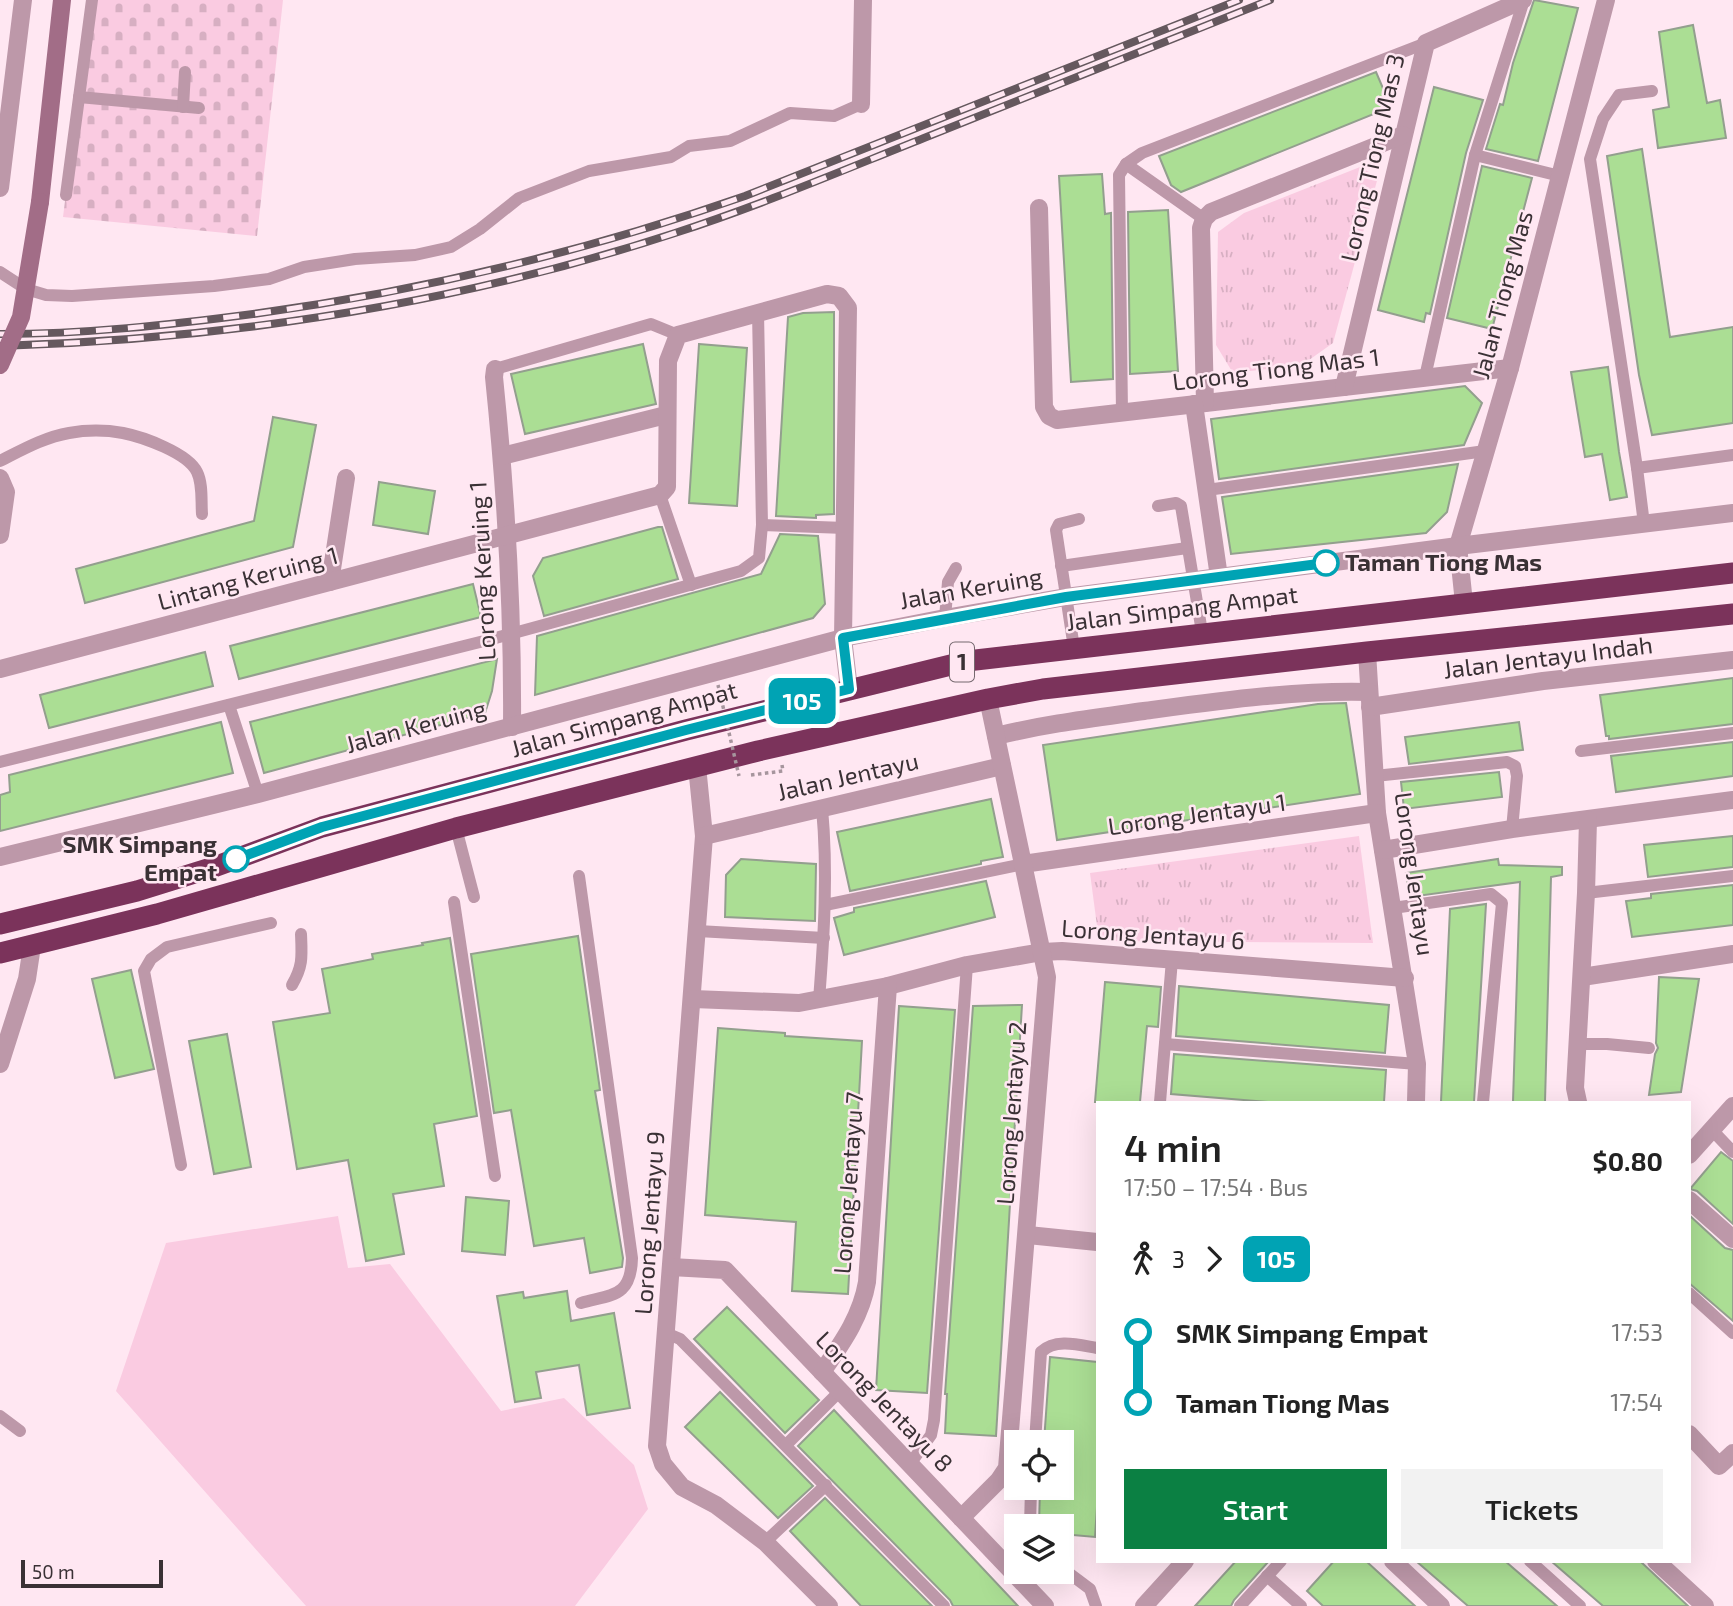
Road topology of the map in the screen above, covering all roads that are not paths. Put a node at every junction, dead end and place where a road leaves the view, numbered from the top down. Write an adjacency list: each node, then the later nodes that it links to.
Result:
1 (23, 0): 18 (street)
2 (62, 0): 25 (street, bridge)
3 (92, 0): 10 (lane)
4 (863, 0): 11 (street)
5 (1523, 0): 7 (street, Lorong Tiong Mas 3); 15 (lane)
6 (1606, 0): 17 (street, Jalan Tiong Mas)
7 (1426, 43): 14 (street, Lorong Tiong Mas 3); 16 (lane)
8 (185, 72): 12 (lane)
9 (1652, 91): 37 (lane)
10 (79, 96): 12 (lane); 19 (lane)
11 (862, 104): 22 (lane)
12 (183, 107): 13 (lane)
13 (199, 108)
14 (1403, 135): 21 (street); 29 (street, Lorong Tiong Mas 3)
15 (1475, 155): 17 (lane); 28 (lane)
16 (1126, 164): 21 (lane); 31 (lane)
17 (1560, 176): 26 (street, Jalan Tiong Mas)
18 (0, 181)
19 (66, 195)
20 (1040, 208): 31 (street, Lorong Tiong Mas 1)
21 (1204, 219): 30 (street)
22 (0, 272)
23 (758, 312): 24 (street); 47 (lane); 48 (street)
24 (678, 335): 27 (lane); 32 (street)
25 (0, 365)
26 (1510, 368): 28 (street, Lorong Tiong Mas 1); 33 (street, Jalan Tiong Mas)
27 (495, 369): 35 (street, Lorong Keruing 1)
28 (1425, 377): 29 (street, Lorong Tiong Mas 1)
29 (1344, 387): 30 (street, Lorong Tiong Mas 1)
30 (1199, 404): 31 (street, Lorong Tiong Mas 1); 40 (street)
31 (1122, 412)
32 (666, 415): 35 (street, Lorong Keruing 1); 41 (street)
33 (1485, 451): 40 (lane); 51 (street, Jalan Tiong Mas)
34 (1733, 455): 37 (lane)
35 (502, 456): 50 (street, Lorong Keruing 1)
36 (0, 461): 44 (lane)
37 (1637, 468): 46 (lane)
38 (0, 478): 49 (street)
39 (346, 478): 57 (street)
40 (1207, 491): 56 (street)
41 (660, 495): 50 (street, Lintang Keruing 1); 59 (lane)
42 (1158, 506): 52 (lane)
43 (1733, 513): 46 (street, Jalan Keruing)
44 (202, 514)
45 (1079, 519): 53 (lane)
46 (1644, 524): 51 (street, Jalan Keruing)
47 (762, 525): 48 (lane); 59 (lane)
48 (845, 528): 66 (street)
49 (0, 535)
50 (508, 535): 57 (street, Lintang Keruing 1); 65 (street, Lorong Keruing 1)
51 (1458, 546): 56 (street, Jalan Keruing); 61 (street, Jalan Tiong Mas)
52 (1187, 548): 53 (lane); 58 (lane)
53 (1061, 566): 60 (lane)
54 (956, 568): 63 (lane)
55 (1733, 573): 61 (highway, Jalan Simpang Ampat / 1)
56 (1219, 577): 58 (street, Jalan Keruing)
57 (330, 582): 70 (street, Lintang Keruing 1)
58 (1192, 582): 60 (street, Jalan Keruing); 64 (lane)
59 (691, 585): 65 (lane)
60 (1066, 597): 63 (street, Jalan Keruing); 67 (lane)
61 (1464, 603): 64 (highway, Jalan Simpang Ampat / 1)
62 (1733, 614): 68 (highway, 1)
63 (945, 618): 66 (street, Jalan Keruing)
64 (1202, 632): 67 (highway, Jalan Simpang Ampat / 1)
65 (513, 633): 74 (lane); 75 (street, Lorong Keruing 1)
66 (843, 638): 71 (street); 75 (street, Jalan Keruing)
67 (1074, 648): 71 (highway, Jalan Simpang Ampat / 1)
68 (1367, 652): 72 (highway, 1); 73 (street, Lorong Jentayu)
69 (1733, 660): 73 (street, Jalan Jentayu Indah)
70 (0, 670)
71 (849, 689): 102 (highway, Jalan Simpang Ampat / 1)
72 (988, 699): 77 (street, Lorong Jentayu 2); 80 (highway, 1)
73 (1370, 699): 77 (street, Jalan Jentayu Indah); 82 (street, Lorong Jentayu)
74 (229, 705): 79 (lane); 83 (lane)
75 (512, 727): 83 (street, Jalan Keruing)
76 (1733, 733): 78 (lane)
77 (996, 736): 81 (street, Lorong Jentayu 2)
78 (1581, 751)
79 (0, 762)
80 (697, 766): 88 (highway, 1); 90 (street, Lorong Jentayu 9)
81 (1002, 766): 85 (street, Jalan Jentayu); 93 (street, Lorong Jentayu 2)
82 (1375, 776): 86 (street, Lorong Jentayu); 89 (lane)
83 (258, 794): 92 (street, Jalan Keruing)
84 (1733, 800): 87 (street)
85 (822, 808): 90 (street, Jalan Jentayu); 99 (lane)
86 (1377, 813): 91 (street, Lorong Jentayu); 93 (street, Lorong Jentayu 1)
87 (1588, 820): 89 (street); 96 (street)
88 (456, 828): 97 (lane); 106 (highway, 1)
89 (1512, 829): 91 (street)
90 (705, 836): 103 (street, Lorong Jentayu 9)
91 (1383, 850): 100 (street, Lorong Jentayu)
92 (0, 857)
93 (1023, 864): 99 (lane); 107 (street, Lorong Jentayu 2)
94 (579, 876): 139 (lane)
95 (1733, 876): 96 (lane)
96 (1586, 893): 112 (street)
97 (474, 897)
98 (454, 901): 132 (lane)
99 (825, 905): 105 (lane)
100 (1393, 908): 113 (street, Lorong Jentayu); 125 (lane)
101 (271, 923): 131 (lane)
102 (0, 925)
103 (698, 932): 105 (lane); 116 (street, Lorong Jentayu 9)
104 (300, 934): 114 (lane)
105 (824, 938): 117 (lane)
106 (32, 946): 108 (highway, 1); 122 (street)
107 (1042, 952): 110 (street, Lorong Jentayu 6); 111 (street, Lorong Jentayu 6); 134 (street, Lorong Jentayu 2)
108 (0, 953)
109 (1733, 954): 112 (street)
110 (1172, 960): 113 (street, Lorong Jentayu 6); 118 (lane)
111 (967, 965): 115 (street, Lorong Jentayu 6); 152 (lane)
112 (1582, 977): 119 (street)
113 (1405, 978): 121 (street, Lorong Jentayu)
114 (292, 985)
115 (888, 986): 117 (street, Lorong Jentayu 6); 143 (street, Lorong Jentayu 7)
116 (693, 999): 117 (street, Lorong Jentayu 6); 137 (street, Lorong Jentayu 9)
117 (819, 1000)
118 (1165, 1044): 121 (lane); 123 (lane)
119 (1579, 1044): 120 (lane); 126 (street)
120 (1648, 1048)
121 (1418, 1064): 124 (street, Lorong Jentayu)
122 (0, 1065)
123 (1160, 1101)
124 (1416, 1101)
125 (1483, 1101)
126 (1578, 1101)
127 (1733, 1106): 128 (street)
128 (1712, 1130): 129 (lane); 130 (street)
129 (1733, 1152)
130 (1691, 1153)
131 (181, 1165)
132 (495, 1176)
133 (1691, 1202): 135 (street)
134 (1028, 1236): 136 (street); 146 (street, Lorong Jentayu 2)
135 (1733, 1239)
136 (1096, 1242)
137 (671, 1267): 141 (street, Lorong Jentayu 9); 143 (street, Lorong Jentayu 8)
138 (1691, 1295): 140 (lane)
139 (581, 1303)
140 (1733, 1333)
141 (666, 1338): 150 (lane); 156 (street, Lorong Jentayu 9)
142 (1096, 1348): 147 (lane)
143 (822, 1372): 144 (street, Lorong Jentayu 8)
144 (840, 1391): 150 (lane); 152 (street, Lorong Jentayu 8)
145 (0, 1416): 148 (lane)
146 (1012, 1430)
147 (1036, 1430)
148 (20, 1431)
149 (1691, 1436): 151 (street)
150 (786, 1445): 154 (lane)
151 (1733, 1453)
152 (910, 1464): 155 (street, Lorong Jentayu 8)
153 (1004, 1472): 155 (street, Lorong Jentayu 2)
154 (827, 1485): 156 (lane); 166 (lane)
155 (961, 1518): 167 (street, Lorong Jentayu 8)
156 (765, 1542): 165 (street, Lorong Jentayu 9)
157 (1183, 1563): 164 (street)
158 (1279, 1563): 162 (lane)
159 (1394, 1563): 171 (street)
160 (1532, 1563): 172 (lane)
161 (1658, 1563): 173 (street)
162 (1267, 1576): 169 (lane); 170 (lane)
163 (1074, 1577): 168 (lane)
164 (1152, 1603)
165 (829, 1606)
166 (944, 1606)
167 (1045, 1606)
168 (1097, 1606)
169 (1240, 1606)
170 (1301, 1606)
171 (1441, 1606)
172 (1580, 1606)
173 (1705, 1606)

